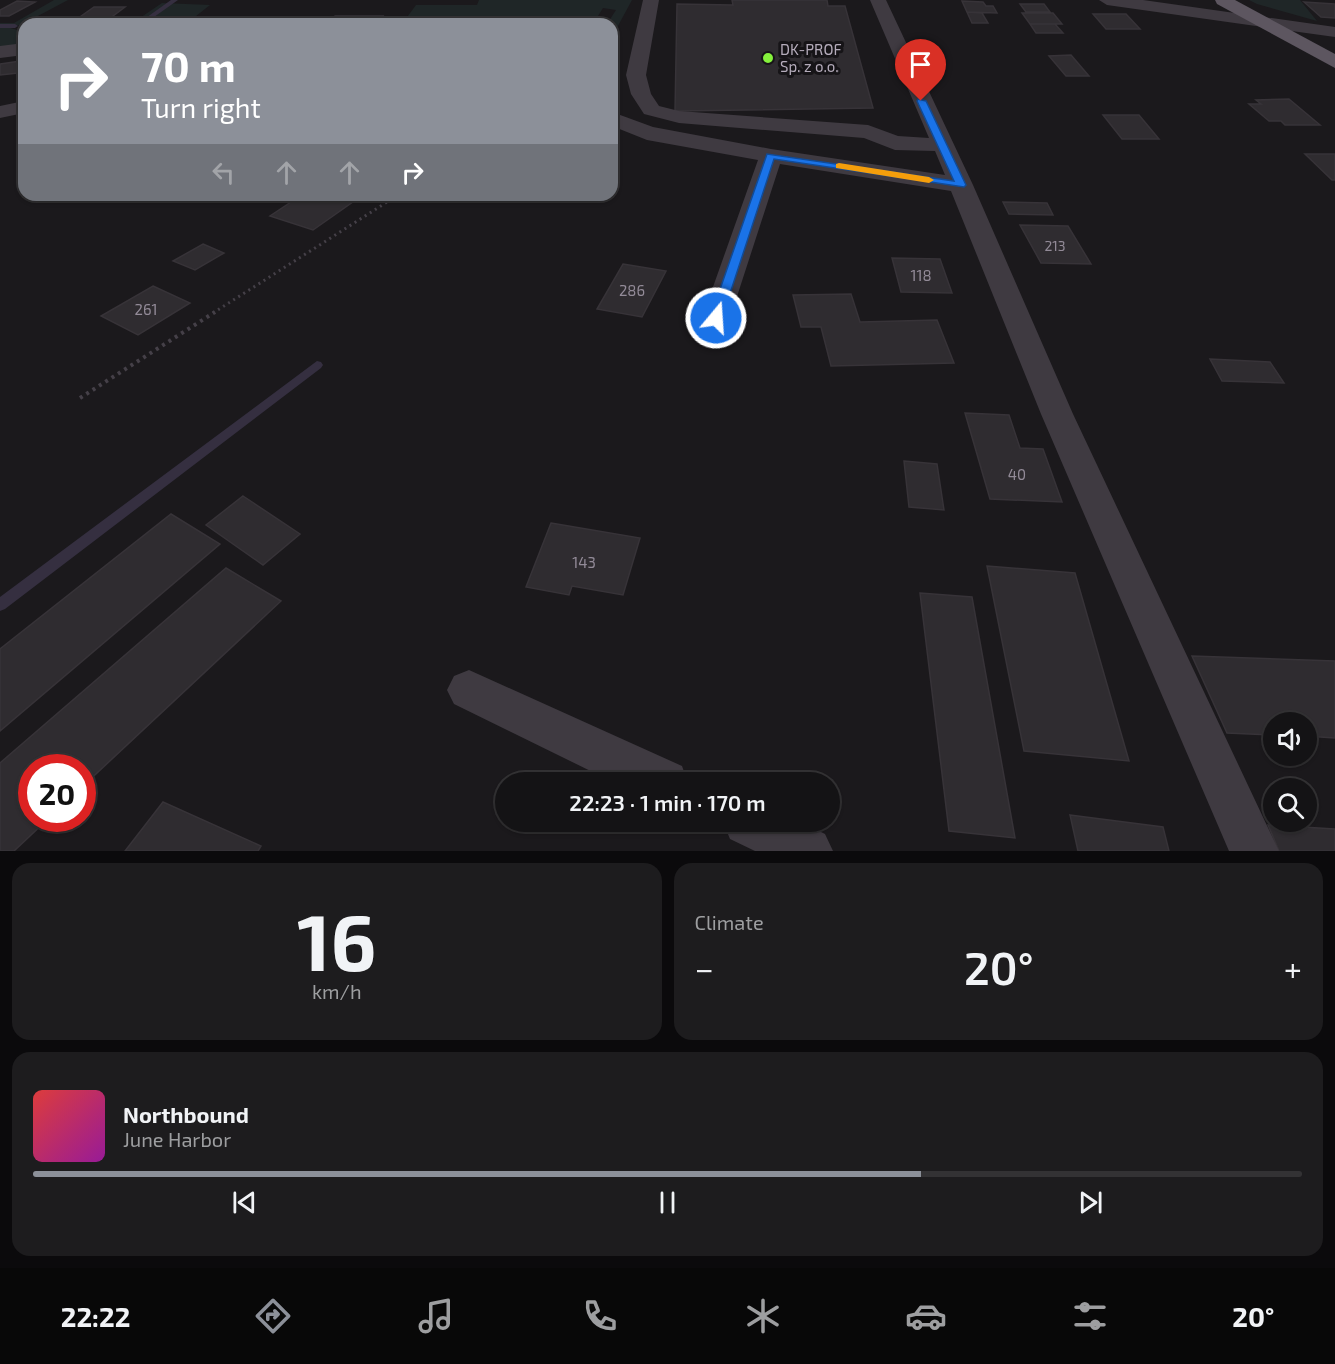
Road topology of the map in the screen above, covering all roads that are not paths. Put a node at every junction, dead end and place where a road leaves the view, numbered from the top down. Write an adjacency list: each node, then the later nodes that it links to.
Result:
1 (651, 0): 13 (street)
2 (878, 0): 13 (street)
3 (1107, 0): 5 (street)
4 (1223, 0): 5 (main road)
5 (1266, 24): 6 (street); 9 (main road)
6 (1330, 34)
7 (18, 50): 8 (street)
8 (0, 52)
9 (1335, 62)
10 (18, 108): 11 (street)
11 (0, 112)
12 (618, 121): 14 (street)
13 (943, 145): 15 (street)
14 (771, 156): 15 (street); 16 (street)
15 (961, 185): 21 (street)
16 (716, 318)
17 (469, 690): 18 (street)
18 (642, 772)
19 (768, 832): 20 (street)
20 (808, 851)
21 (1254, 851)

